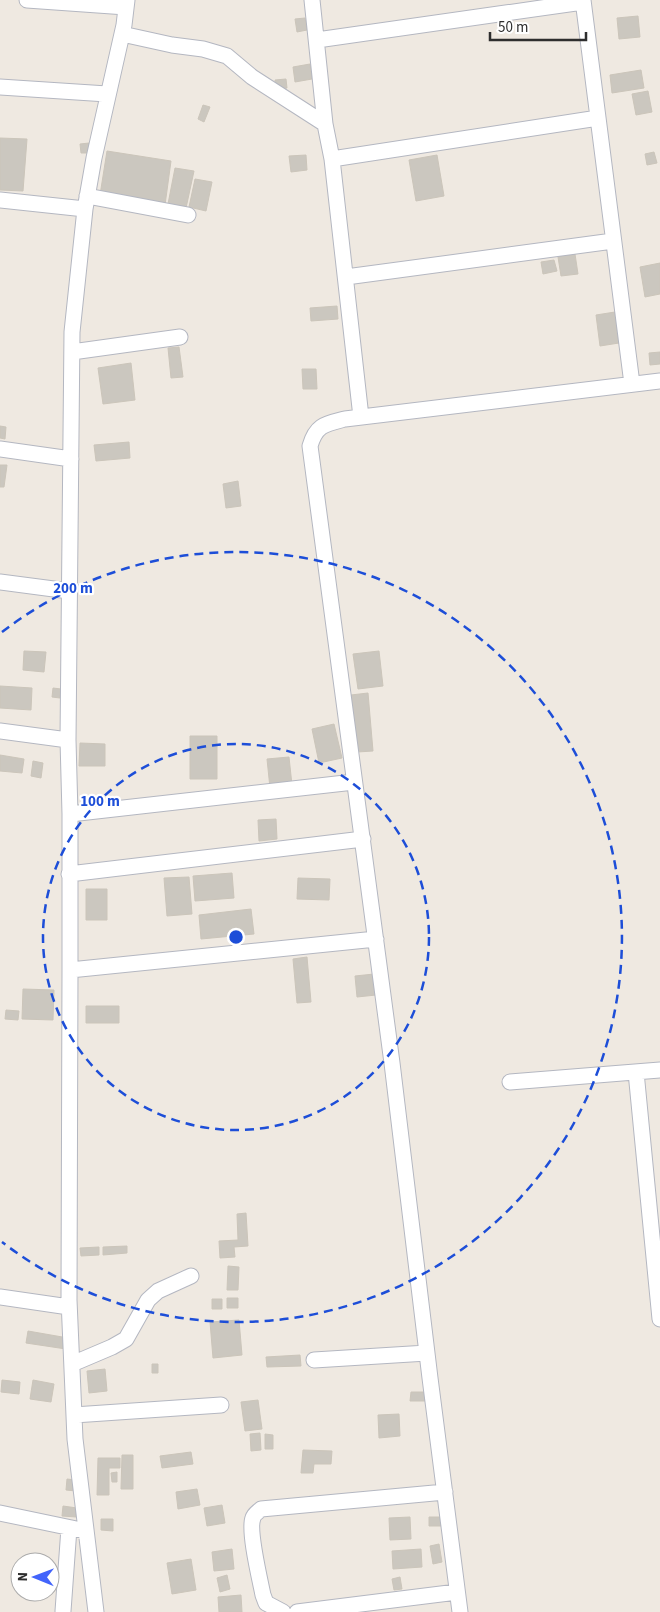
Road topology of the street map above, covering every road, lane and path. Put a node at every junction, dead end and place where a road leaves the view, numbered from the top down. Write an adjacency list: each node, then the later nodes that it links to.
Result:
1 (27, 0): 4 (street)
2 (312, 0): 6 (street)
3 (583, 1): 6 (street); 9 (street)
4 (127, 4): 5 (street)
5 (122, 34): 8 (street); 10 (street)
6 (317, 40): 10 (street)
7 (0, 87): 8 (street)
8 (107, 94): 13 (street)
9 (598, 118): 11 (street); 15 (street)
10 (326, 124): 11 (street)
11 (332, 159): 16 (street)
12 (0, 200): 13 (street)
13 (86, 203): 14 (street); 18 (street)
14 (188, 215)
15 (613, 241): 16 (street); 20 (street)
16 (346, 277): 21 (street)
17 (180, 337): 18 (street)
18 (72, 352): 23 (street)
19 (660, 381): 20 (street)
20 (632, 384): 21 (street)
21 (361, 417): 28 (street)
22 (0, 450): 23 (street)
23 (70, 459): 25 (street)
24 (0, 582): 25 (street)
25 (69, 591): 27 (street)
26 (0, 731): 27 (street)
27 (68, 740): 29 (street)
28 (354, 782): 29 (street); 30 (street)
29 (70, 814): 31 (street)
30 (362, 840): 31 (street); 32 (street)
31 (69, 874): 33 (street)
32 (376, 939): 33 (street); 42 (street)
33 (70, 970): 40 (street)
34 (660, 1070): 35 (street)
35 (636, 1072): 36 (street); 39 (street)
36 (510, 1082)
37 (191, 1276): 44 (street)
38 (0, 1297): 40 (street)
39 (659, 1300): 41 (street)
40 (69, 1306): 44 (street)
41 (660, 1320)
42 (427, 1353): 43 (street); 47 (street)
43 (314, 1360)
44 (72, 1364): 46 (street)
45 (221, 1405): 46 (street)
46 (74, 1415): 50 (street)
47 (445, 1492): 51 (street); 54 (street)
48 (0, 1513): 49 (street)
49 (69, 1528): 50 (street); 52 (street)
50 (86, 1531): 53 (street)
51 (458, 1592): 55 (street); 56 (street)
52 (63, 1611)
53 (96, 1612)
54 (283, 1612)
55 (297, 1612)
56 (460, 1612)

